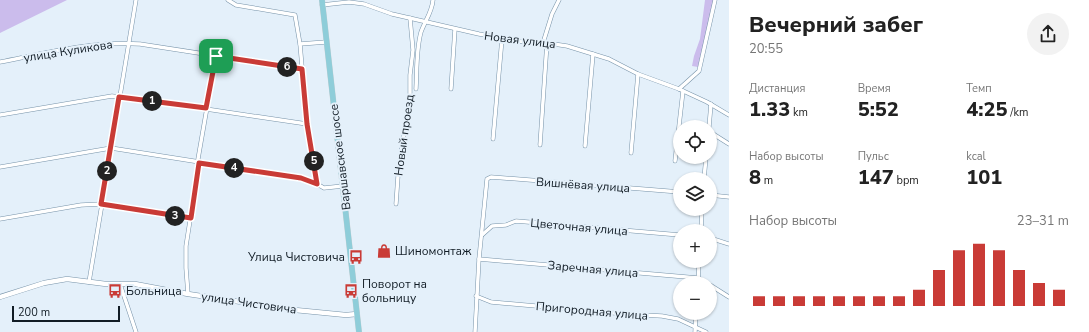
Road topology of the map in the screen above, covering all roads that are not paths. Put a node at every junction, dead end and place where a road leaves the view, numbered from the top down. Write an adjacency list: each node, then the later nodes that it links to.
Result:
1 (136, 0): 14 (street)
2 (228, 0): 16 (street)
3 (366, 0): 8 (street)
4 (433, 0): 10 (street)
5 (559, 0): 15 (street)
6 (715, 0): 24 (street)
7 (322, 2): 8 (street, Новая улица); 13 (main road, Варшавское шоссе)
8 (364, 4): 9 (street, Новая улица)
9 (410, 18): 10 (street, Новая улица); 48 (street, Новый проезд)
10 (425, 21): 11 (street, Новая улица); 22 (street)
11 (455, 29): 12 (street, Новая улица); 23 (street)
12 (502, 39): 15 (street, Новая улица); 34 (street)
13 (326, 42): 16 (street); 43 (main road, Варшавское шоссе)
14 (128, 43): 18 (street, улица Куликова); 19 (street, улица Куликова); 25 (street)
15 (545, 43): 17 (street, Новая улица); 36 (street)
16 (300, 44): 20 (street)
17 (593, 54): 21 (street, Новая улица); 37 (street)
18 (216, 56): 20 (street, улица Куликова); 27 (street)
19 (0, 62)
20 (302, 69): 32 (street)
21 (638, 74): 24 (street, Новая улица); 39 (street)
22 (416, 89)
23 (451, 89)
24 (681, 90): 26 (street, Новая улица); 30 (street)
25 (119, 97): 27 (street); 28 (street); 38 (street)
26 (711, 104): 29 (street, Новая улица); 31 (street)
27 (206, 108): 32 (street); 40 (street)
28 (0, 115)
29 (729, 115)
30 (678, 120)
31 (710, 120)
32 (307, 124): 42 (street)
33 (717, 136): 35 (street)
34 (493, 139)
35 (729, 144)
36 (540, 145)
37 (585, 146)
38 (111, 148): 40 (street); 41 (street); 47 (street)
39 (631, 153)
40 (199, 163): 42 (street); 49 (street)
41 (0, 167)
42 (317, 184): 43 (street)
43 (343, 186): 64 (main road, Варшавское шоссе)
44 (673, 191): 52 (street, Вишнёвая улица)
45 (717, 197): 46 (street)
46 (729, 198)
47 (101, 204): 49 (street); 50 (street); 57 (street)
48 (396, 204)
49 (191, 218): 60 (street)
50 (0, 219)
51 (673, 234): 52 (street, Цветочная улица)
52 (482, 235): 55 (street)
53 (717, 240): 54 (street)
54 (729, 244)
55 (479, 259): 56 (street, Заречная улица); 61 (street)
56 (675, 276)
57 (89, 282): 58 (street, улица Чистовича); 62 (street, улица Чистовича)
58 (120, 284): 60 (street, улица Чистовича); 67 (street)
59 (717, 289): 63 (street)
60 (188, 294): 64 (street, улица Чистовича)
61 (476, 296): 66 (street, Пригородная улица); 69 (street)
62 (0, 297)
63 (729, 297)
64 (357, 314): 68 (main road, Варшавское шоссе)
65 (696, 320): 66 (street)
66 (695, 327): 70 (street); 71 (street, Пригородная улица)
67 (136, 332)
68 (359, 332)
69 (475, 332)
70 (695, 332)
71 (706, 332)

